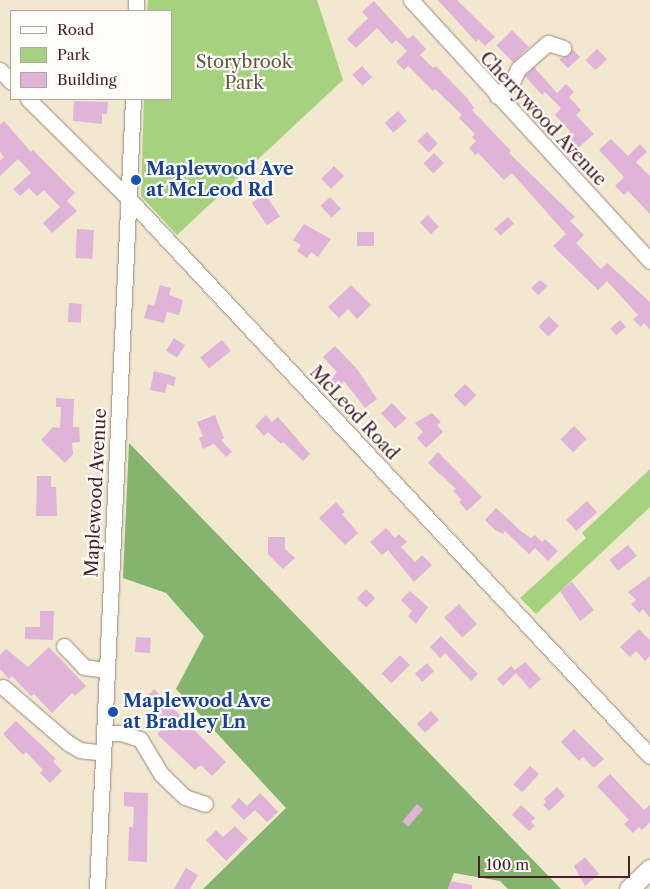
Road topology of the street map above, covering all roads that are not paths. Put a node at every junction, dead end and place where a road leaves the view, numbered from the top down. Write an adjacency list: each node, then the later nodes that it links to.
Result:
1 (410, 0): 5 (street, Cherrywood Avenue)
2 (563, 48): 5 (street)
3 (0, 70): 4 (street)
4 (10, 81)
5 (497, 96): 9 (street, Cherrywood Avenue)
6 (29, 100): 8 (street, McLeod Road)
7 (133, 100): 8 (street, Maplewood Avenue)
8 (130, 200): 11 (street, Maplewood Avenue); 15 (street, McLeod Road)
9 (650, 262)
10 (64, 646): 11 (street)
11 (106, 670): 13 (street, Maplewood Avenue)
12 (3, 687): 14 (street)
13 (104, 733): 14 (street, Maplewood Avenue); 16 (street)
14 (103, 753): 18 (street, Maplewood Avenue)
15 (650, 756)
16 (205, 804)
17 (650, 869): 19 (main road)
18 (97, 889)
19 (629, 889)

